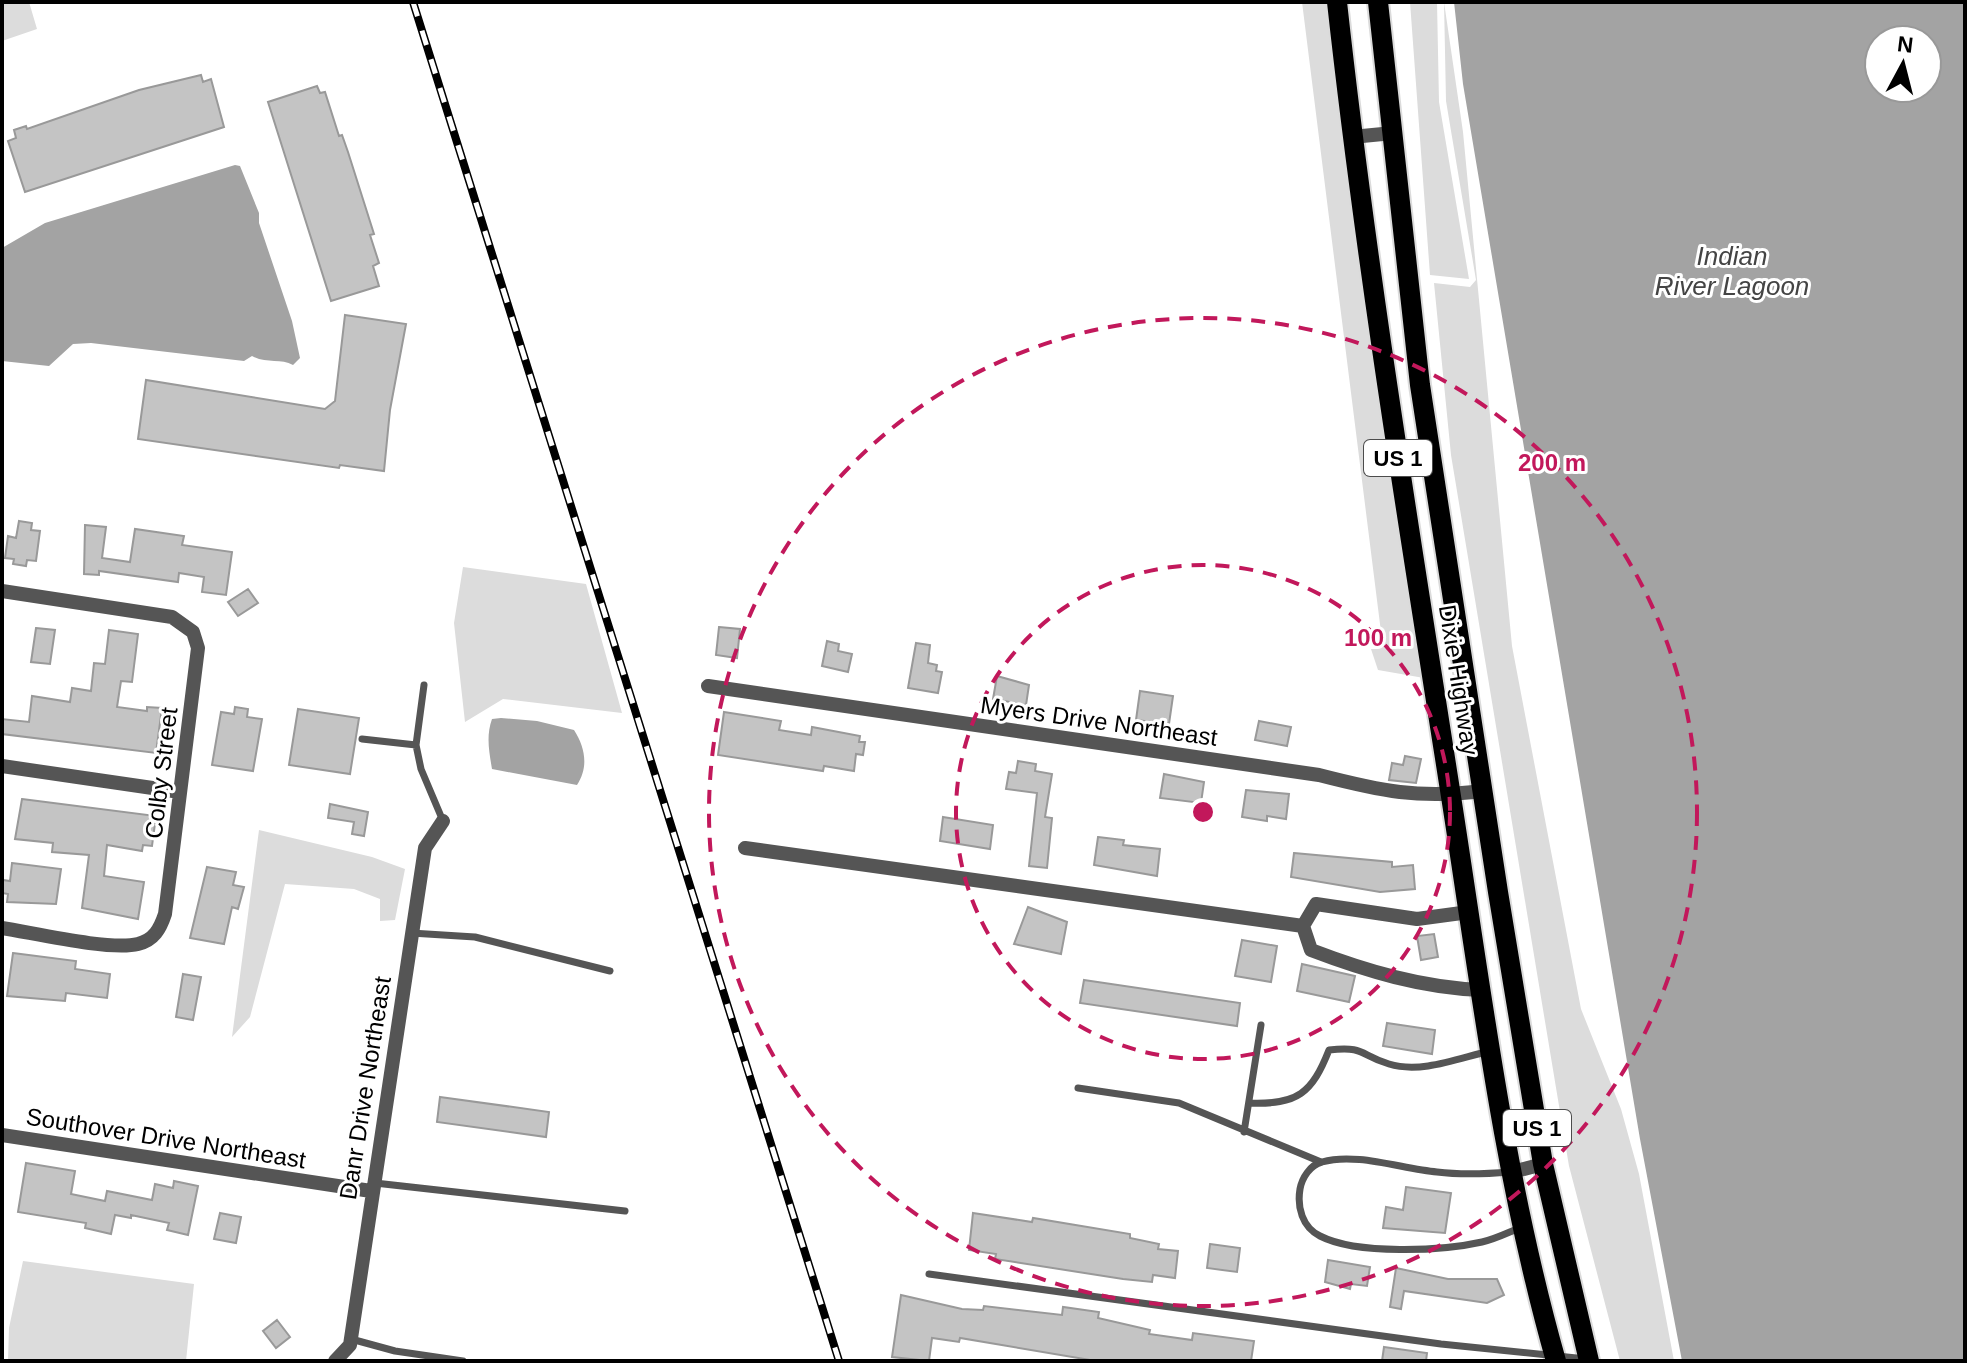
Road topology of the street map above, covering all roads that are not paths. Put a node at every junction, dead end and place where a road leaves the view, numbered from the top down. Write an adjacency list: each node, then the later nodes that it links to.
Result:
1 (1337, 2): 4 (main road, Dixie Highway / US 1)
2 (1378, 2): 3 (main road, Dixie Highway / US 1)
3 (1393, 133): 4 (street); 11 (main road, Dixie Highway / US 1)
4 (1352, 137): 13 (main road, Dixie Highway / US 1)
5 (2, 591): 12 (street, Colby Street)
6 (424, 685): 9 (lane)
7 (708, 686): 13 (street, Myers Drive Northeast)
8 (362, 739): 9 (lane)
9 (416, 745): 14 (lane)
10 (2, 766): 12 (street)
11 (1483, 791): 13 (street, Myers Drive Northeast); 29 (main road, Dixie Highway / US 1)
12 (180, 792): 18 (street, Colby Street)
13 (1451, 795): 16 (main road, Dixie Highway / US 1)
14 (443, 821): 19 (street, Danr Drive Northeast)
15 (745, 848): 17 (street)
16 (1469, 912): 17 (street); 21 (main road, Dixie Highway / US 1)
17 (1303, 926): 21 (street)
18 (2, 928)
19 (411, 933): 20 (lane); 31 (street, Danr Drive Northeast)
20 (610, 971)
21 (1482, 990): 23 (main road, Dixie Highway / US 1)
22 (1261, 1025): 25 (lane)
23 (1492, 1050): 25 (lane); 30 (main road, Dixie Highway / US 1)
24 (1078, 1088): 26 (lane)
25 (1249, 1103): 26 (lane)
26 (1244, 1132): 28 (lane)
27 (2, 1135): 31 (street, Southover Drive Northeast)
28 (1321, 1162): 30 (lane); 33 (lane)
29 (1543, 1164): 30 (street); 37 (main road, Dixie Highway / US 1)
30 (1512, 1172): 33 (main road, Dixie Highway / US 1)
31 (372, 1187): 32 (lane); 35 (street, Danr Drive Northeast)
32 (625, 1211)
33 (1522, 1227): 36 (main road, Dixie Highway / US 1)
34 (929, 1274): 36 (lane)
35 (351, 1339): 38 (street, Danr Drive Northeast); 39 (lane)
36 (1556, 1359): 37 (lane)
37 (1589, 1360)
38 (335, 1361)
39 (463, 1361)

